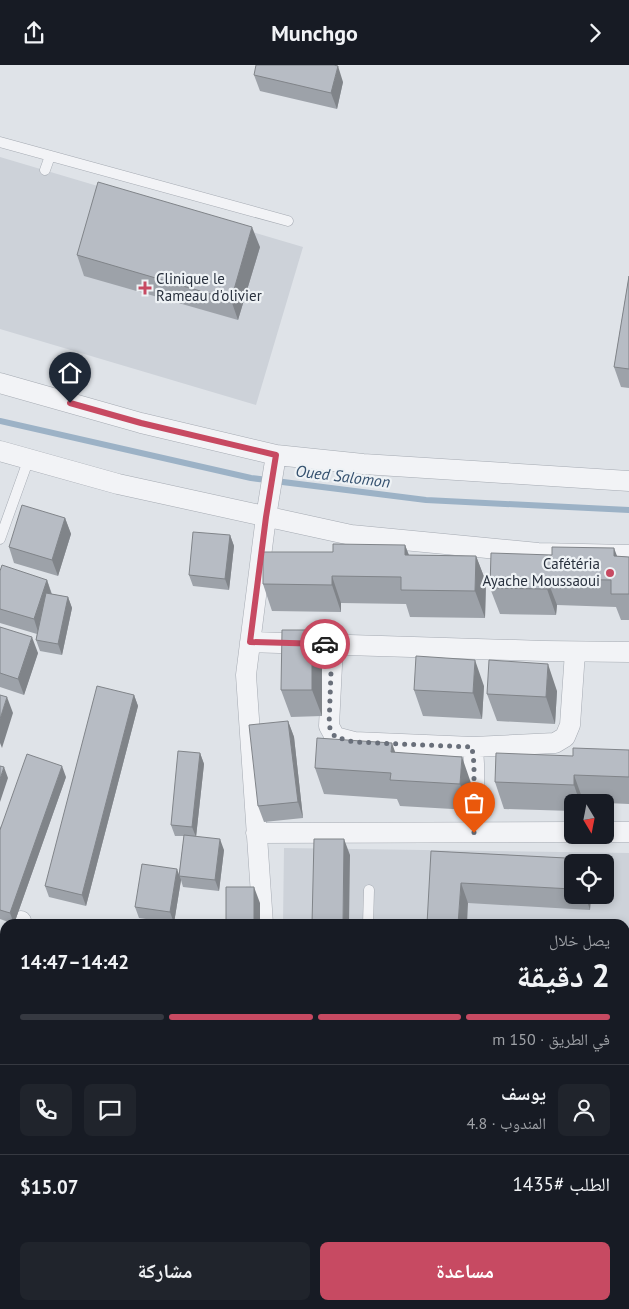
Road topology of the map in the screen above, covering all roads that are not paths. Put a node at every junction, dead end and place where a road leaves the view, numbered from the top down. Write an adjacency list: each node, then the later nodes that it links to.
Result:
1 (0, 143): 2 (lane)
2 (50, 156): 3 (lane); 4 (lane)
3 (45, 171)
4 (288, 221)
5 (0, 383): 7 (street)
6 (0, 451): 8 (street)
7 (276, 455): 9 (street); 10 (street)
8 (28, 461): 10 (street); 11 (lane)
9 (629, 481)
10 (266, 517): 12 (street); 13 (street)
11 (0, 539)
12 (629, 555)
13 (250, 642): 14 (street); 21 (street)
14 (332, 645): 15 (street); 17 (street)
15 (575, 652): 16 (street); 17 (street)
16 (629, 652)
17 (472, 747): 22 (street)
18 (564, 832): 22 (street)
19 (614, 832): 20 (street)
20 (629, 832)
21 (256, 833): 22 (street); 24 (street)
22 (474, 833)
23 (368, 890): 25 (lane)
24 (263, 919)
25 (368, 919)

